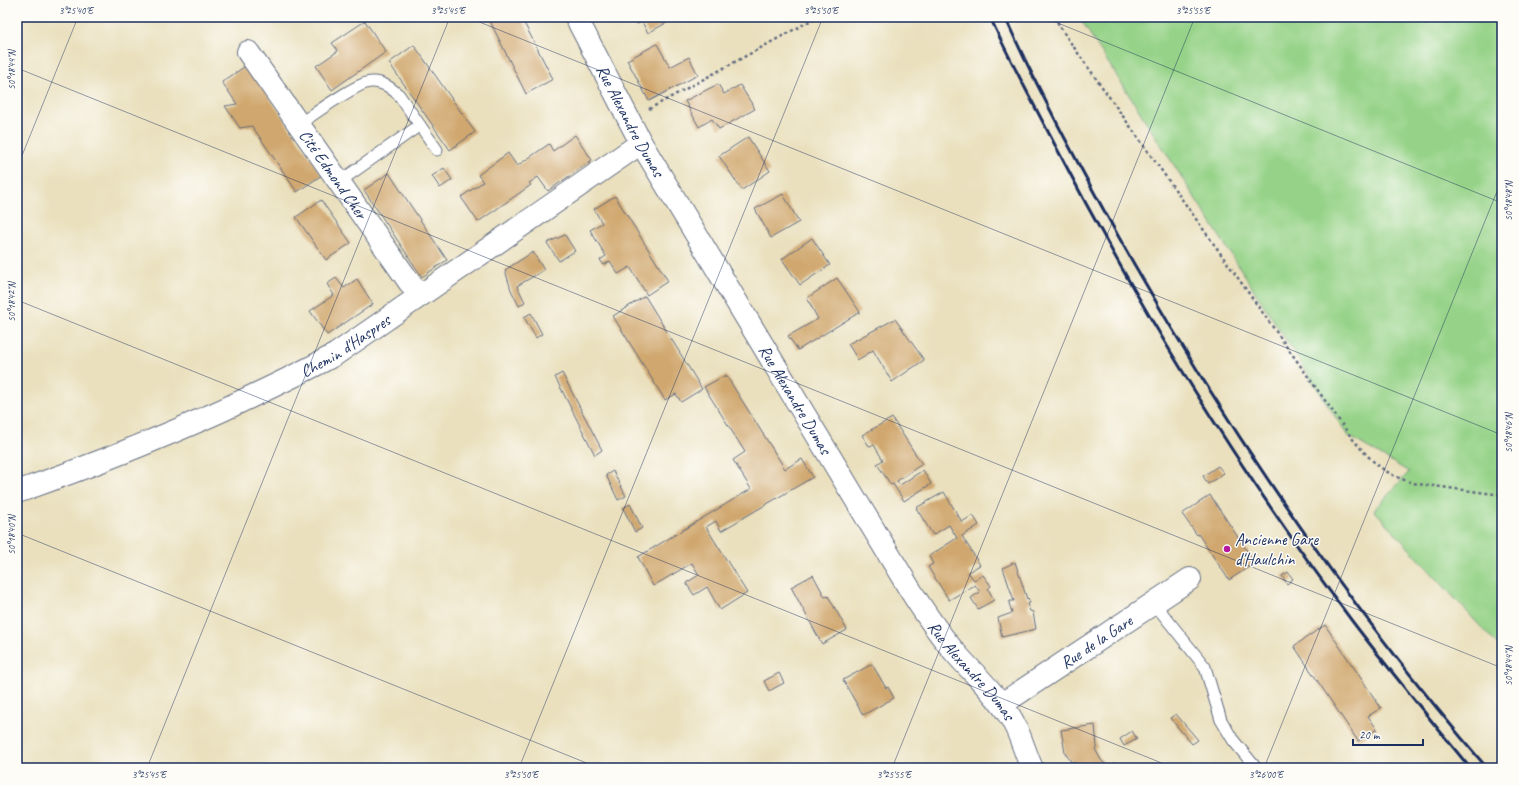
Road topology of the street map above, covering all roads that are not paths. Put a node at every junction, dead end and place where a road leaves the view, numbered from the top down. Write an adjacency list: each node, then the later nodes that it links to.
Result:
1 (576, 17): 5 (street, Rue Alexandre Dumas)
2 (248, 52): 3 (street, Cité Edmond Cher)
3 (299, 124): 4 (lane); 7 (street, Cité Edmond Cher)
4 (420, 125): 6 (lane); 7 (lane)
5 (641, 143): 8 (street, Chemin d'Haspres); 12 (street, Rue Alexandre Dumas)
6 (437, 150)
7 (339, 182): 8 (street, Cité Edmond Cher)
8 (419, 296): 9 (street, Chemin d'Haspres)
9 (17, 492)
10 (1190, 579): 11 (street, Rue de la Gare)
11 (1154, 603): 12 (street, Rue de la Gare); 14 (lane)
12 (1002, 704): 13 (street, Rue Alexandre Dumas)
13 (1032, 768)
14 (1256, 768)

